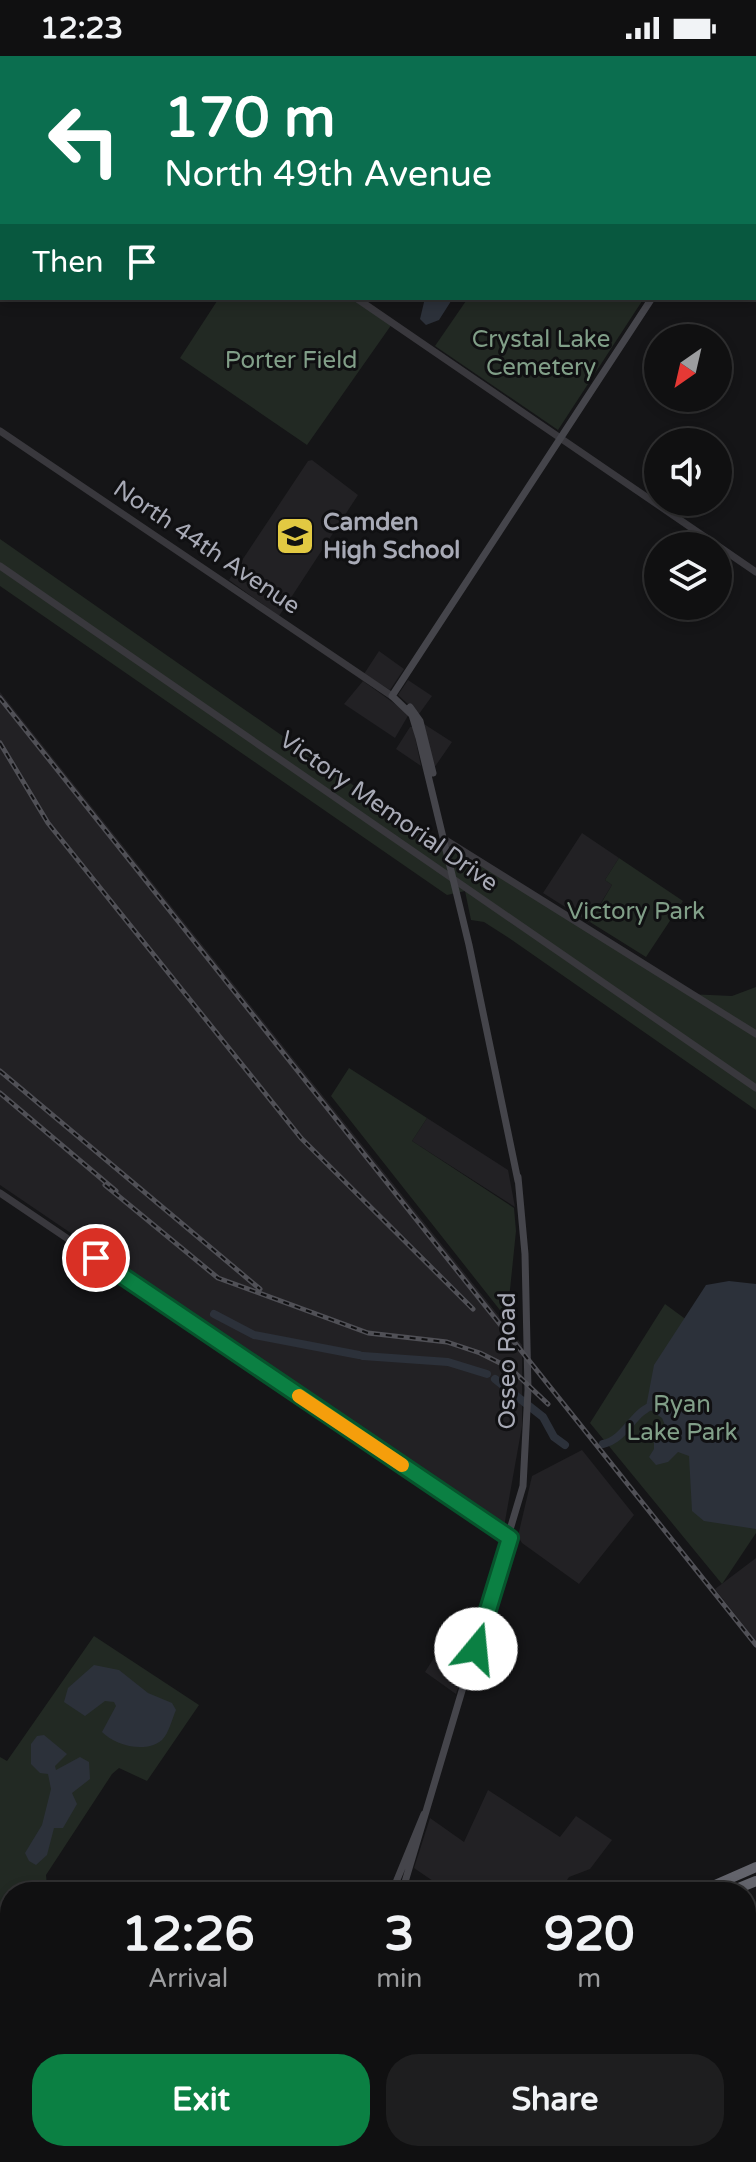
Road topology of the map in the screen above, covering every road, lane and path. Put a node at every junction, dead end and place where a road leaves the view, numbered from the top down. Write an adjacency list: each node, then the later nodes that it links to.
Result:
1 (359, 300): 4 (street)
2 (651, 300): 4 (main road)
3 (0, 431): 9 (street, North 44th Avenue)
4 (560, 439): 5 (street); 9 (main road)
5 (697, 532)
6 (732, 556): 8 (street)
7 (0, 566): 11 (street, Victory Memorial Drive)
8 (756, 572)
9 (392, 696): 10 (main road, Osseo Road)
10 (447, 840): 11 (main road, Osseo Road); 12 (street)
11 (454, 879): 13 (street, Victory Memorial Drive); 15 (main road, Osseo Road)
12 (756, 1034)
13 (756, 1088)
14 (0, 1193): 15 (street)
15 (510, 1538): 16 (main road, Osseo Road)
16 (425, 1812): 18 (main road); 19 (main road)
17 (756, 1866): 20 (highway)
18 (396, 1882)
19 (405, 1882)
20 (721, 1882)

